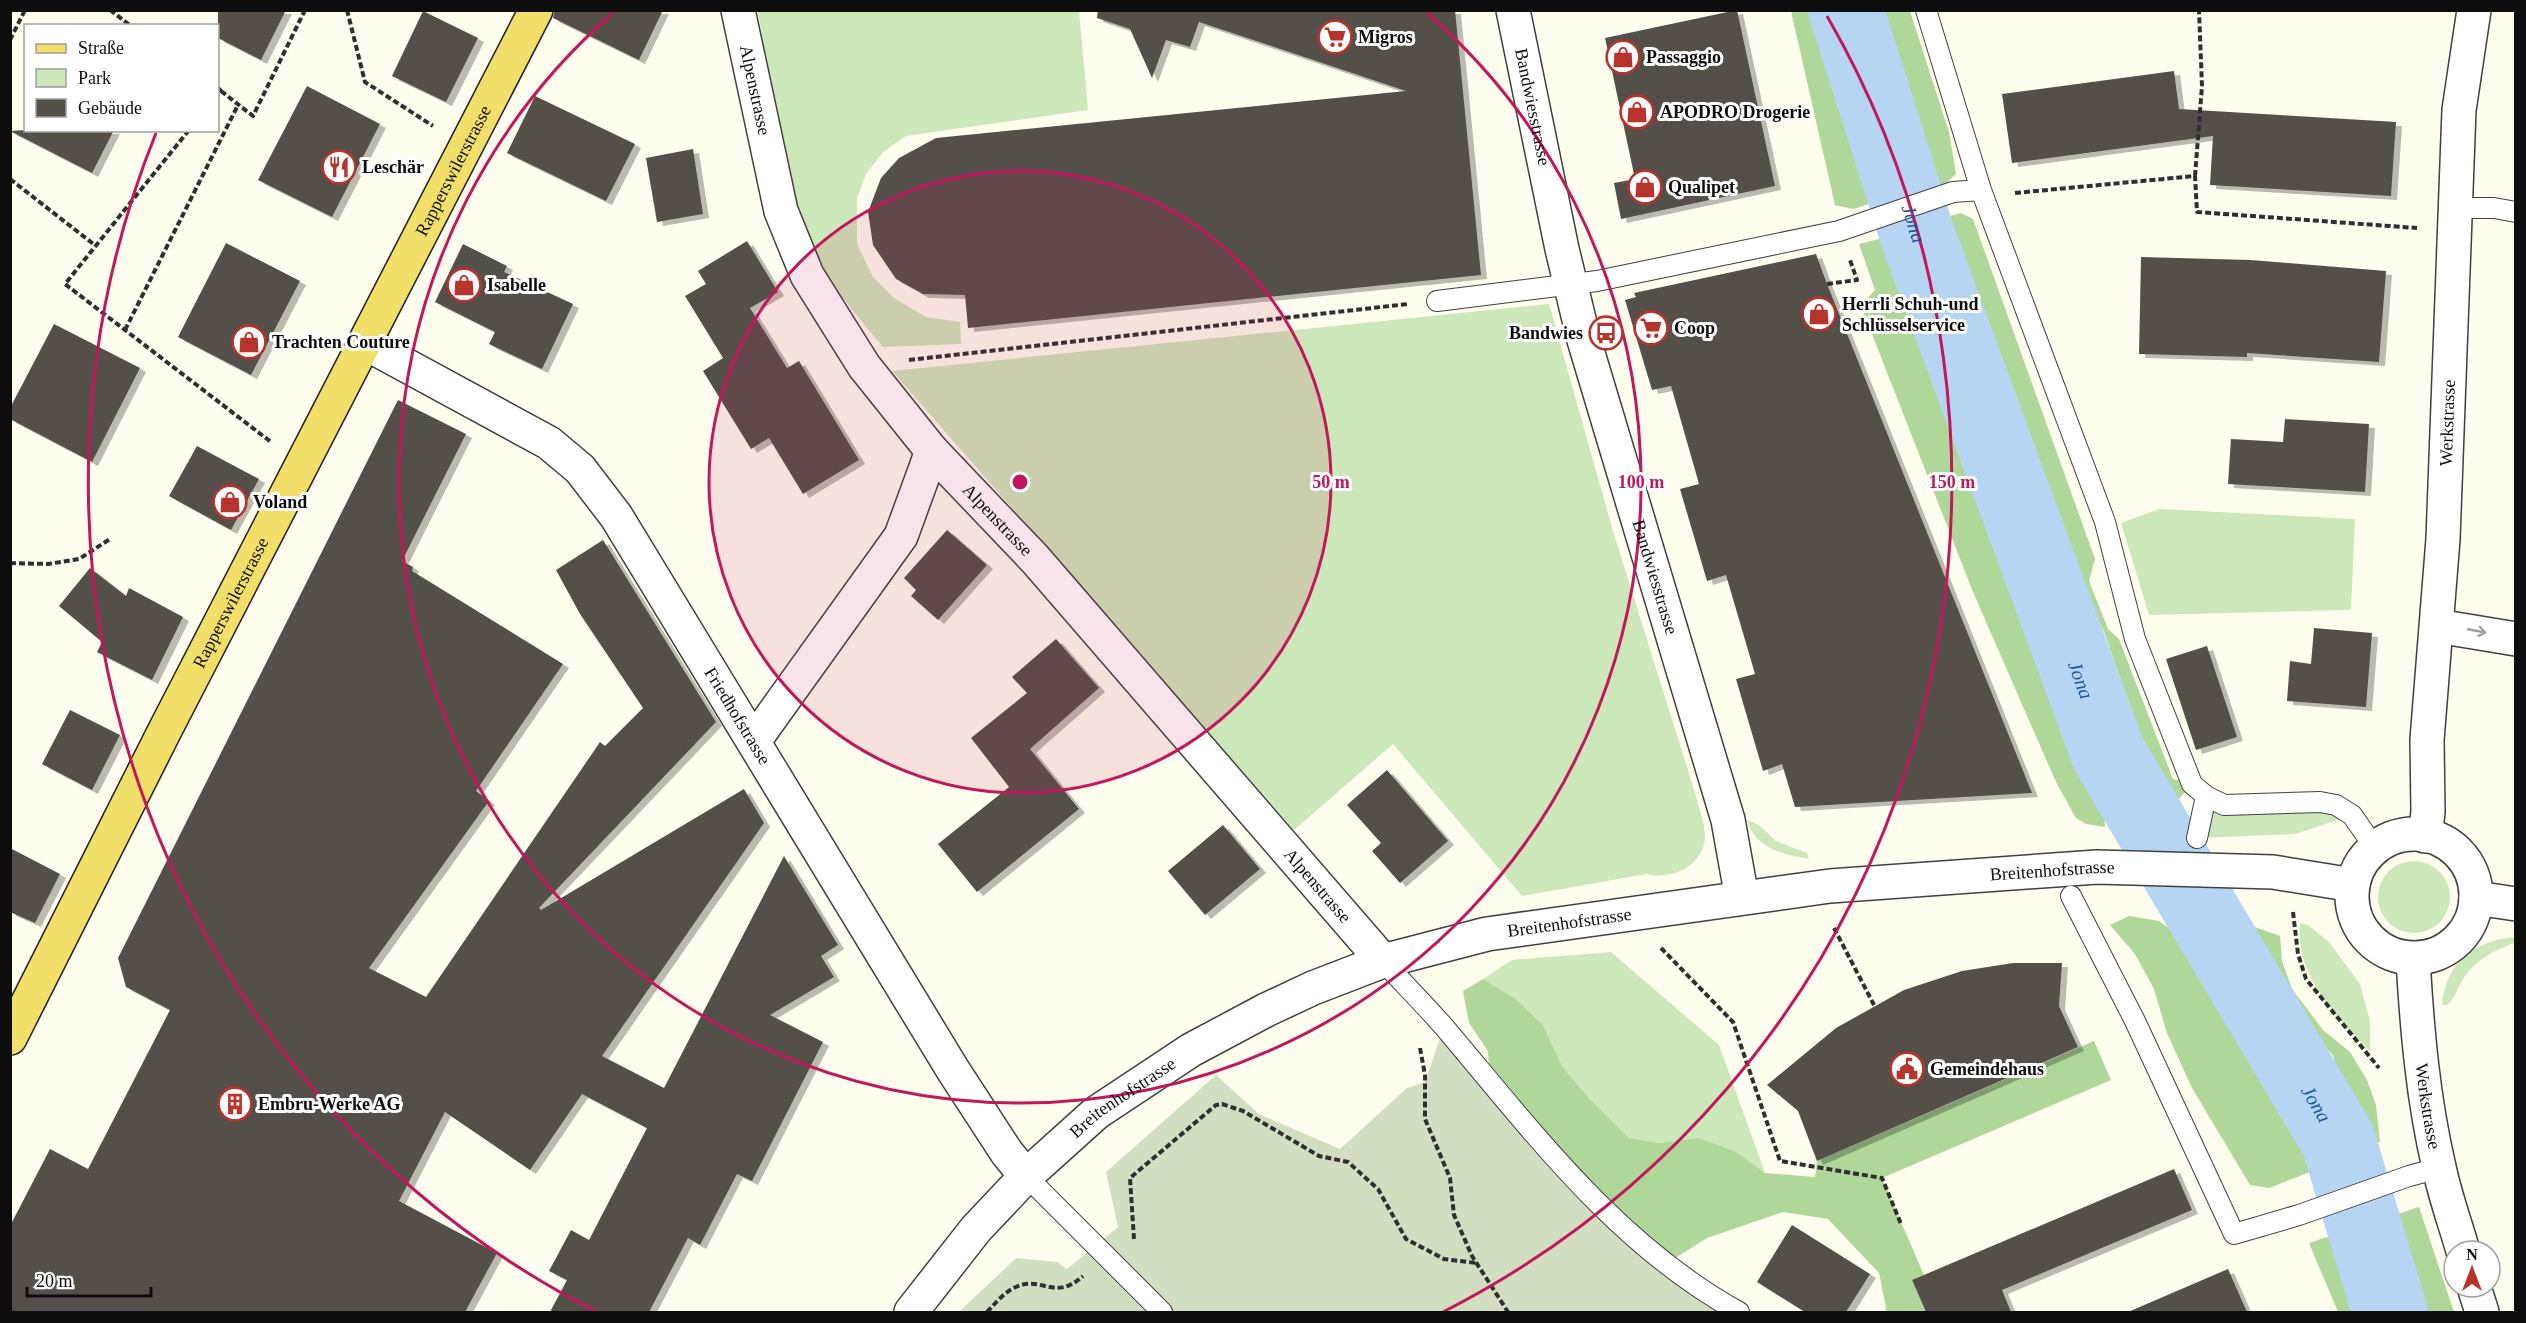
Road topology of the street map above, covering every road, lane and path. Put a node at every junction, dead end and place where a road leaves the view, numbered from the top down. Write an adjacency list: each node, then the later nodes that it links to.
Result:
1 (25, 10): 12 (path)
2 (110, 10): 11 (path)
3 (305, 10): 14 (path)
4 (347, 10): 15 (path)
5 (536, 10): 29 (main road, Rapperswilerstrasse)
6 (738, 10): 32 (street, Alpenstrasse)
7 (1513, 10): 26 (street, Bandwiesstrasse)
8 (1926, 10): 19 (lane)
9 (2199, 10): 17 (path)
10 (2474, 10): 20 (street, Werkstrasse)
11 (128, 24)
12 (10, 40)
13 (219, 91): 14 (path)
14 (238, 105): 28 (path)
15 (434, 126)
16 (187, 132): 24 (path)
17 (2195, 176): 19 (path); 23 (path)
18 (10, 179): 24 (path)
19 (1980, 190): 22 (lane); 38 (lane)
20 (2455, 208): 21 (lane); 35 (street, Werkstrasse)
21 (2516, 212)
22 (1848, 228): 25 (path); 26 (lane)
23 (2418, 228)
24 (96, 246): 28 (path)
25 (1827, 284)
26 (1571, 286): 27 (lane); 44 (street, Bandwiesstrasse)
27 (1437, 301): 30 (path)
28 (125, 330): 31 (path)
29 (365, 343): 37 (street, Friedhofstrasse); 53 (main road, Rapperswilerstrasse)
30 (920, 359)
31 (272, 442)
32 (932, 452): 37 (street); 51 (street, Alpenstrasse)
33 (110, 539): 34 (path)
34 (10, 563)
35 (2437, 626): 36 (street, one-way to 36); 39 (street, Werkstrasse)
36 (2516, 639)
37 (754, 741): 57 (street, Friedhofstrasse)
38 (2206, 796): 40 (lane); 41 (lane)
39 (2425, 836): 41 (street); 45 (street)
40 (2197, 838)
41 (2375, 848): 42 (street)
42 (2353, 885): 44 (street, Breitenhofstrasse); 50 (street)
43 (2071, 896): 56 (lane)
44 (1742, 898): 51 (street, Breitenhofstrasse)
45 (2476, 898): 46 (street); 50 (street)
46 (2516, 904)
47 (2293, 912): 55 (path)
48 (1834, 927): 52 (path)
49 (1658, 945): 58 (path)
50 (2413, 959): 56 (street, Werkstrasse)
51 (1383, 961): 57 (street, Breitenhofstrasse); 66 (lane)
52 (1874, 1005)
53 (10, 1038)
54 (1418, 1039): 60 (path)
55 (2379, 1068)
56 (2439, 1168): 59 (street, Werkstrasse)
57 (1026, 1176): 61 (lane); 62 (street, Breitenhofstrasse)
58 (1902, 1224)
59 (2460, 1239)
60 (1476, 1263): 61 (path); 65 (path)
61 (1125, 1274): 63 (path); 64 (lane)
62 (911, 1312)
63 (987, 1312)
64 (1162, 1312)
65 (1508, 1312)
66 (1739, 1312)

